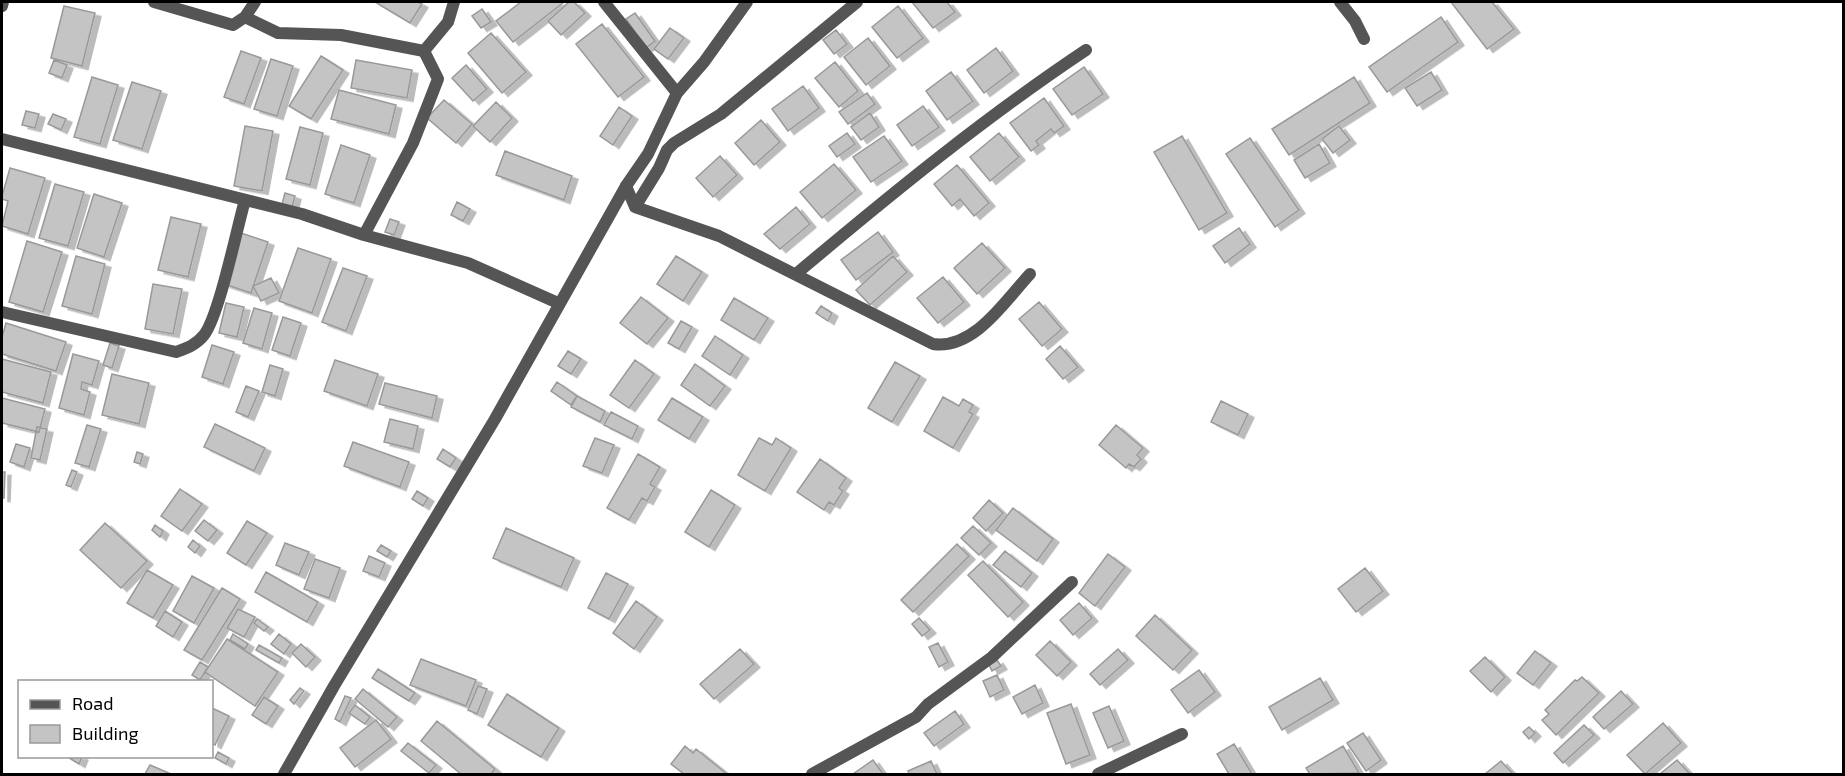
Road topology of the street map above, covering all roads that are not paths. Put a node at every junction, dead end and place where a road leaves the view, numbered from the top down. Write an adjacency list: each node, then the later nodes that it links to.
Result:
1 (3, 2): 9 (street)
2 (154, 2): 10 (street)
3 (255, 2): 10 (street)
4 (454, 2): 13 (street)
5 (604, 2): 14 (street)
6 (747, 2): 14 (street)
7 (856, 2): 18 (street)
8 (1340, 2): 11 (street)
9 (2, 6)
10 (245, 17): 13 (street)
11 (1364, 39)
12 (1086, 50): 20 (street)
13 (424, 51): 19 (street)
14 (677, 93): 16 (street)
15 (2, 139): 17 (street)
16 (626, 186): 18 (street); 22 (street)
17 (245, 200): 19 (street); 23 (street)
18 (635, 207): 20 (street)
19 (364, 236): 22 (street)
20 (796, 274): 21 (street)
21 (1030, 274)
22 (558, 303): 26 (street)
23 (2, 312)
24 (1072, 582): 27 (street)
25 (1182, 734): 28 (street)
26 (284, 774)
27 (812, 774)
28 (1098, 774)

